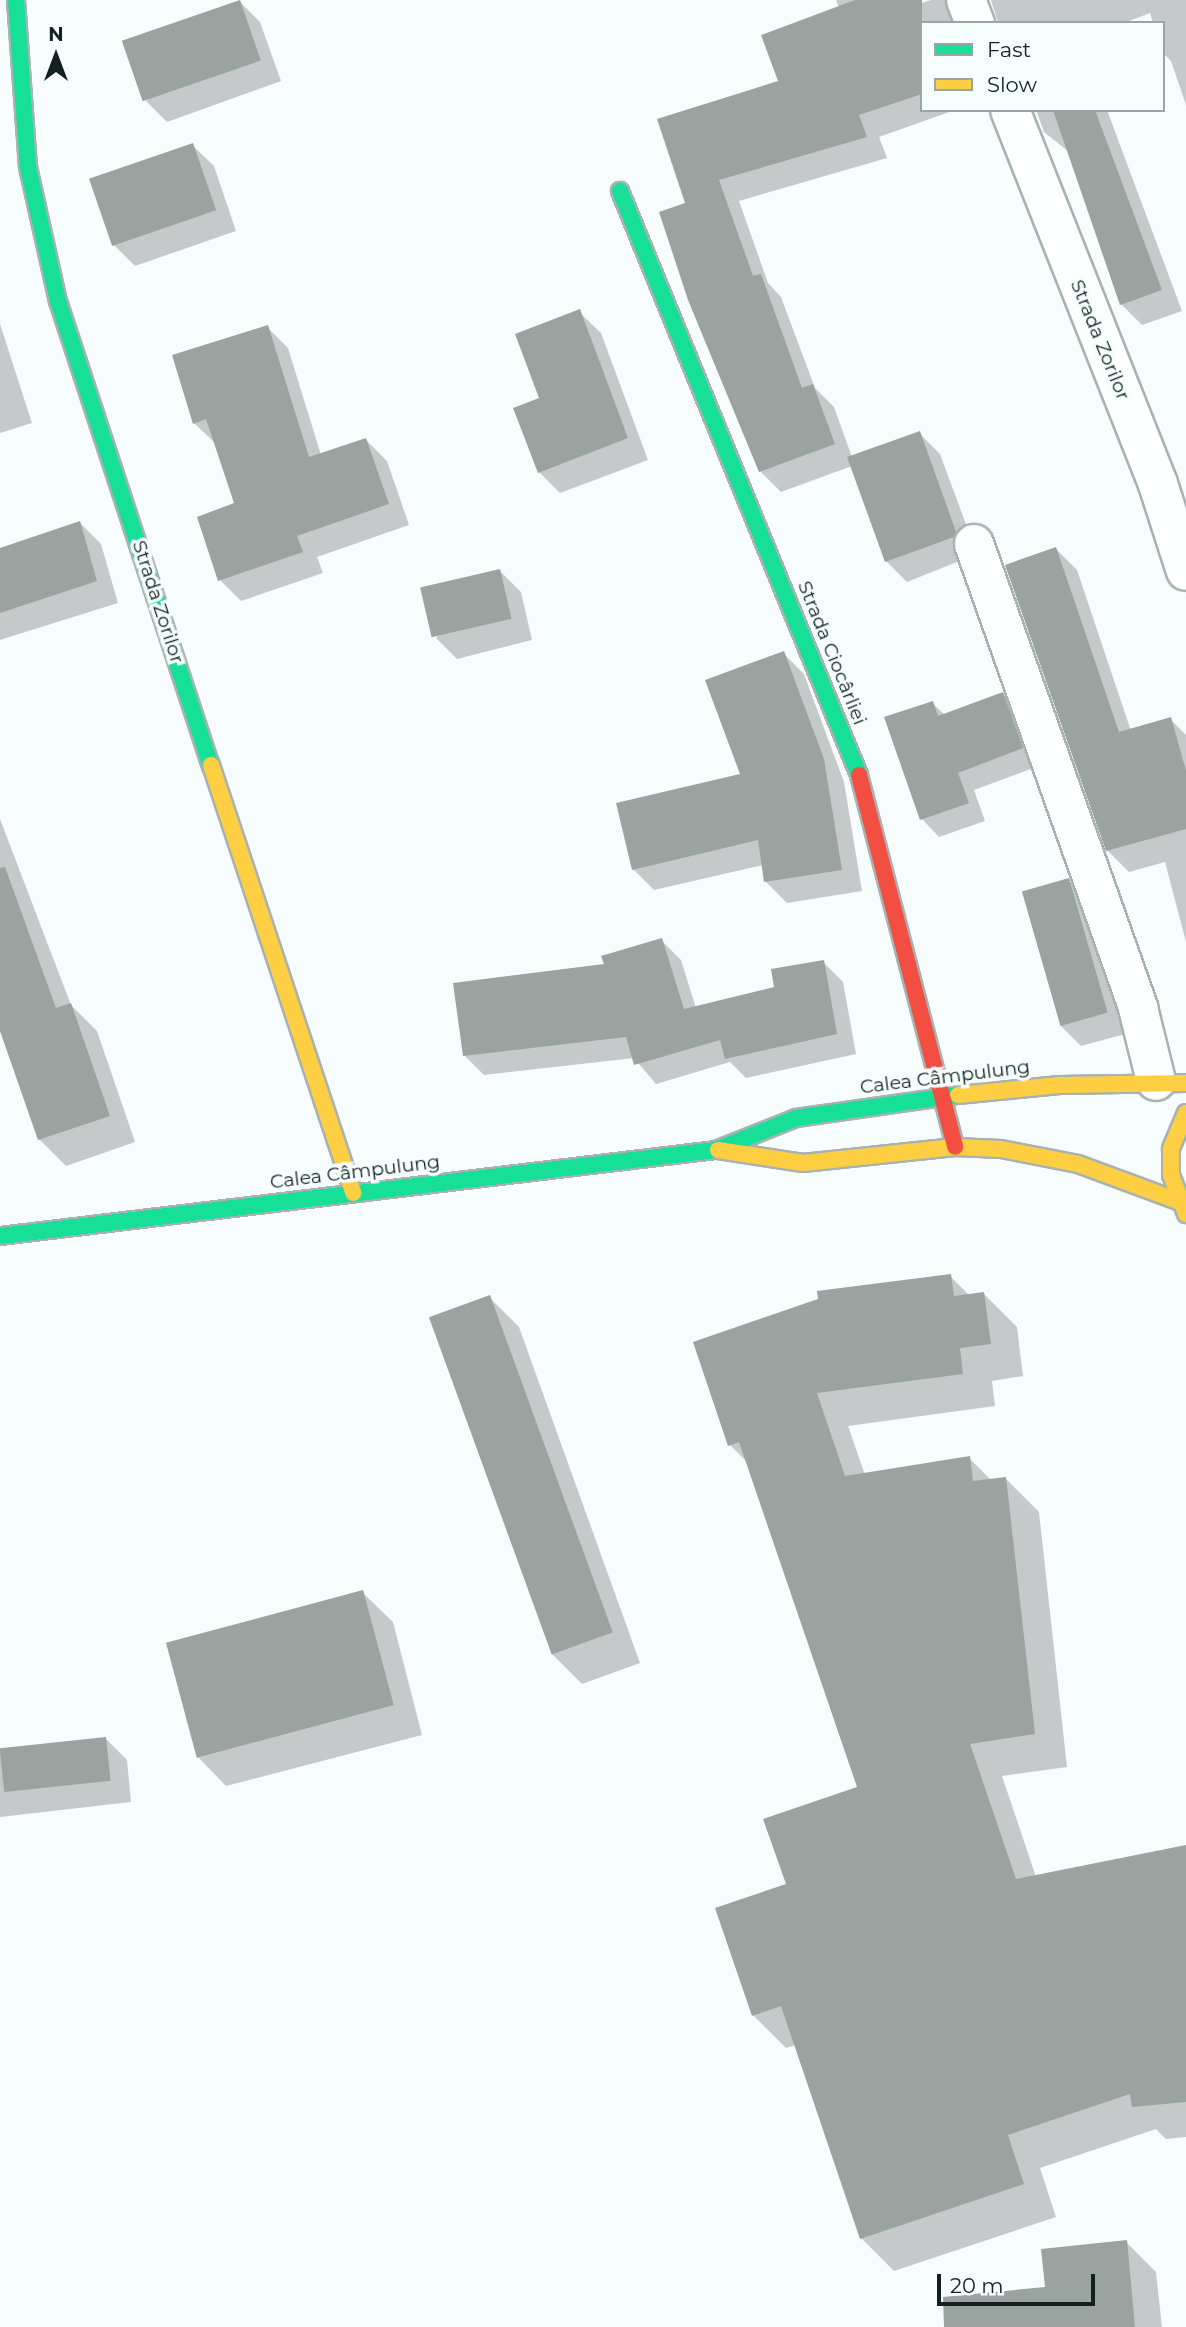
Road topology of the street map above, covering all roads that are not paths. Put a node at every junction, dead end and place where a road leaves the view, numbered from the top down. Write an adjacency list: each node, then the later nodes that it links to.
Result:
1 (16, 0): 13 (street, Strada Zorilor)
2 (966, 0): 3 (street)
3 (974, 21)
4 (1011, 112): 7 (street, Strada Zorilor)
5 (620, 191): 9 (street, Strada Ciocârliei)
6 (974, 544): 8 (street)
7 (1186, 571)
8 (1171, 1082): 9 (street, Calea Câmpulung)
9 (946, 1096): 11 (street, Strada Ciocârliei); 12 (street, Calea Câmpulung)
10 (1186, 1113): 14 (street, Calea Câmpulung)
11 (955, 1147): 12 (street, Calea Câmpulung); 14 (street, Calea Câmpulung)
12 (716, 1150): 13 (street, Calea Câmpulung)
13 (353, 1193): 15 (street, Calea Câmpulung)
14 (1182, 1208)
15 (0, 1236)

